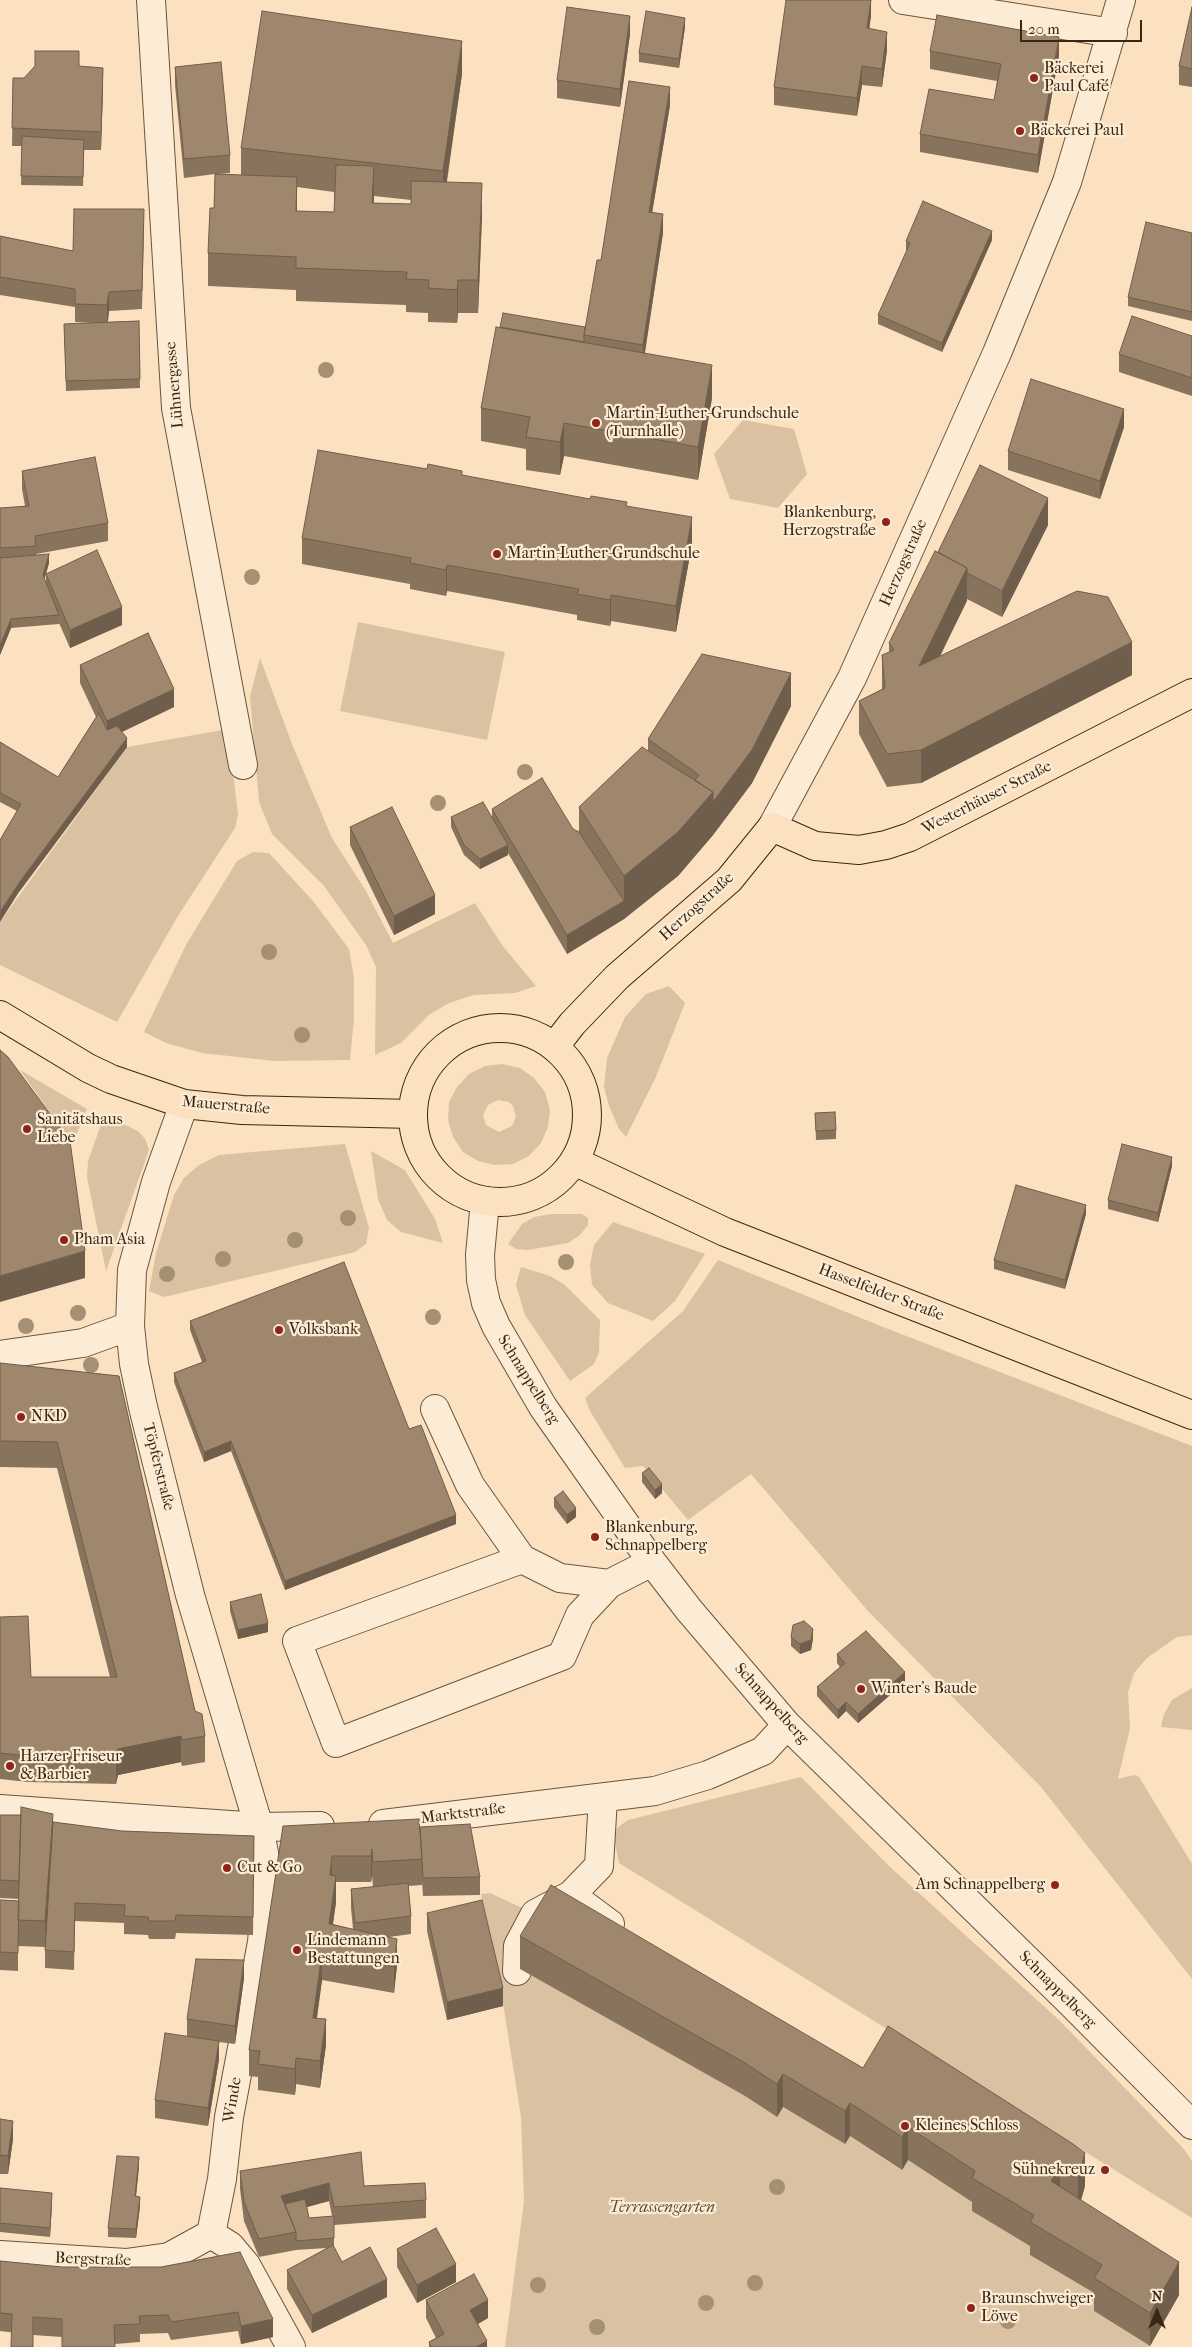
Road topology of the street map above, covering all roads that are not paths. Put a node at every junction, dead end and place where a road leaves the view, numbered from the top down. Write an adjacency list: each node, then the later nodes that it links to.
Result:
1 (151, 0): 6 (street, Lühnergasse)
2 (903, 0): 4 (street)
3 (1121, 0): 4 (street, Herzogstraße)
4 (1112, 33): 7 (street, Herzogstraße)
5 (1192, 693): 7 (main road, Westerhäuser Straße)
6 (243, 765)
7 (772, 827): 9 (main road, Herzogstraße)
8 (0, 1015): 10 (main road, Mauerstraße)
9 (555, 1046): 11 (main road); 12 (main road)
10 (184, 1104): 11 (main road, Mauerstraße); 14 (street, Töpferstraße)
11 (413, 1114): 13 (main road)
12 (574, 1161): 13 (main road); 17 (main road, Hasselfelder Straße)
13 (485, 1201): 19 (street, Schnappelberg)
14 (130, 1326): 15 (street); 24 (street, Töpferstraße)
15 (0, 1355)
16 (435, 1409): 18 (street)
17 (1192, 1415)
18 (522, 1559): 20 (street); 20 (street)
19 (652, 1562): 20 (street); 21 (street, Schnappelberg)
20 (609, 1584)
21 (787, 1725): 22 (street, Marktstraße); 28 (street, Schnappelberg)
22 (604, 1798): 24 (street, Marktstraße); 25 (street)
23 (0, 1809): 24 (street, Marktstraße)
24 (259, 1827): 29 (street, Winde)
25 (572, 1895): 26 (street); 27 (street)
26 (633, 1938)
27 (517, 1971)
28 (1192, 2125)
29 (211, 2234): 30 (street, Bergstraße); 31 (street)
30 (0, 2255)
31 (291, 2347)

